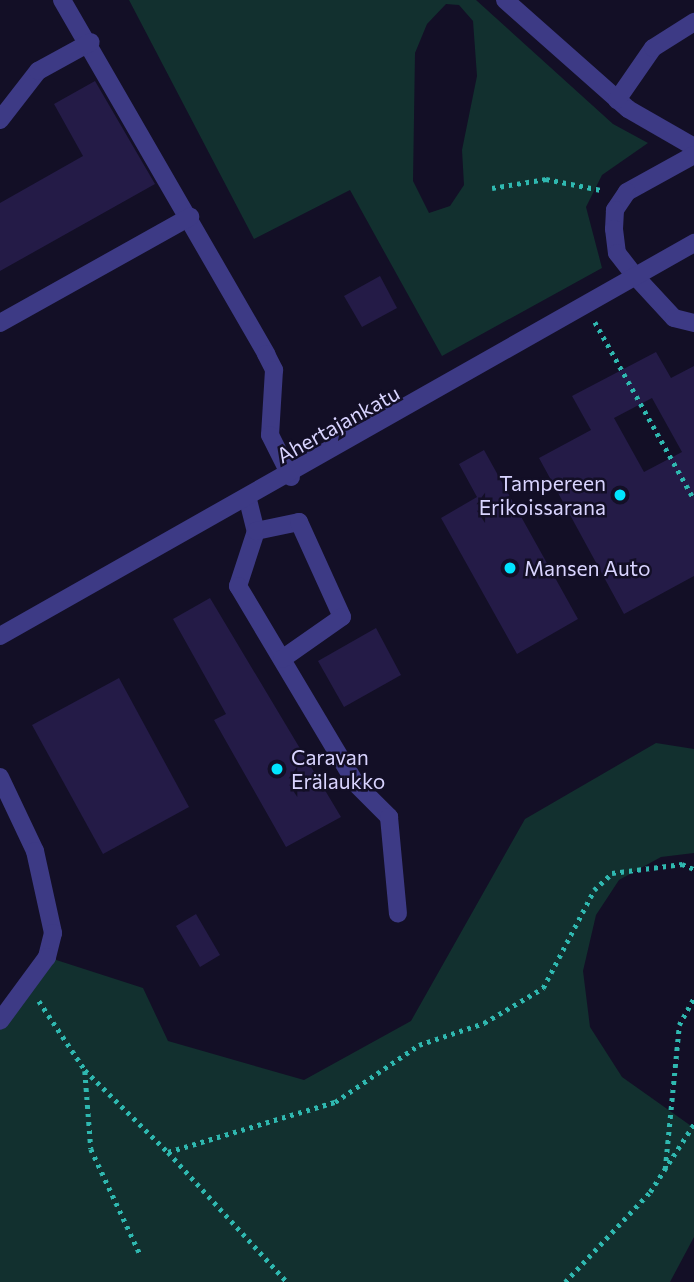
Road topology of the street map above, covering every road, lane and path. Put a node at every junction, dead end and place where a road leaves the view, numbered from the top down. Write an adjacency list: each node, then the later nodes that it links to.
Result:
1 (62, 0): 4 (street)
2 (505, 0): 5 (street)
3 (694, 22): 5 (street)
4 (91, 42): 6 (street); 11 (street)
5 (617, 100): 7 (street)
6 (0, 120)
7 (694, 147)
8 (694, 155): 10 (street)
9 (492, 188): 10 (path)
10 (627, 192): 13 (street)
11 (190, 217): 15 (street); 17 (street)
12 (694, 243): 13 (street, Ahertajankatu)
13 (636, 277): 14 (street, Ahertajankatu); 16 (street)
14 (587, 306): 17 (street, Ahertajankatu); 18 (path)
15 (0, 323)
16 (694, 323)
17 (292, 477): 19 (street, Ahertajankatu)
18 (694, 499)
19 (248, 500): 20 (street); 21 (street, Ahertajankatu)
20 (256, 531): 22 (street); 22 (street)
21 (0, 636)
22 (282, 659): 25 (street)
23 (0, 777): 26 (street)
24 (694, 869): 31 (path)
25 (398, 914)
26 (29, 985): 28 (street); 29 (path)
27 (694, 998): 32 (path)
28 (0, 1021)
29 (85, 1070): 31 (path); 33 (path)
30 (694, 1124): 32 (path)
31 (168, 1152): 34 (path)
32 (665, 1170): 35 (path)
33 (141, 1256)
34 (287, 1282)
35 (565, 1282)

